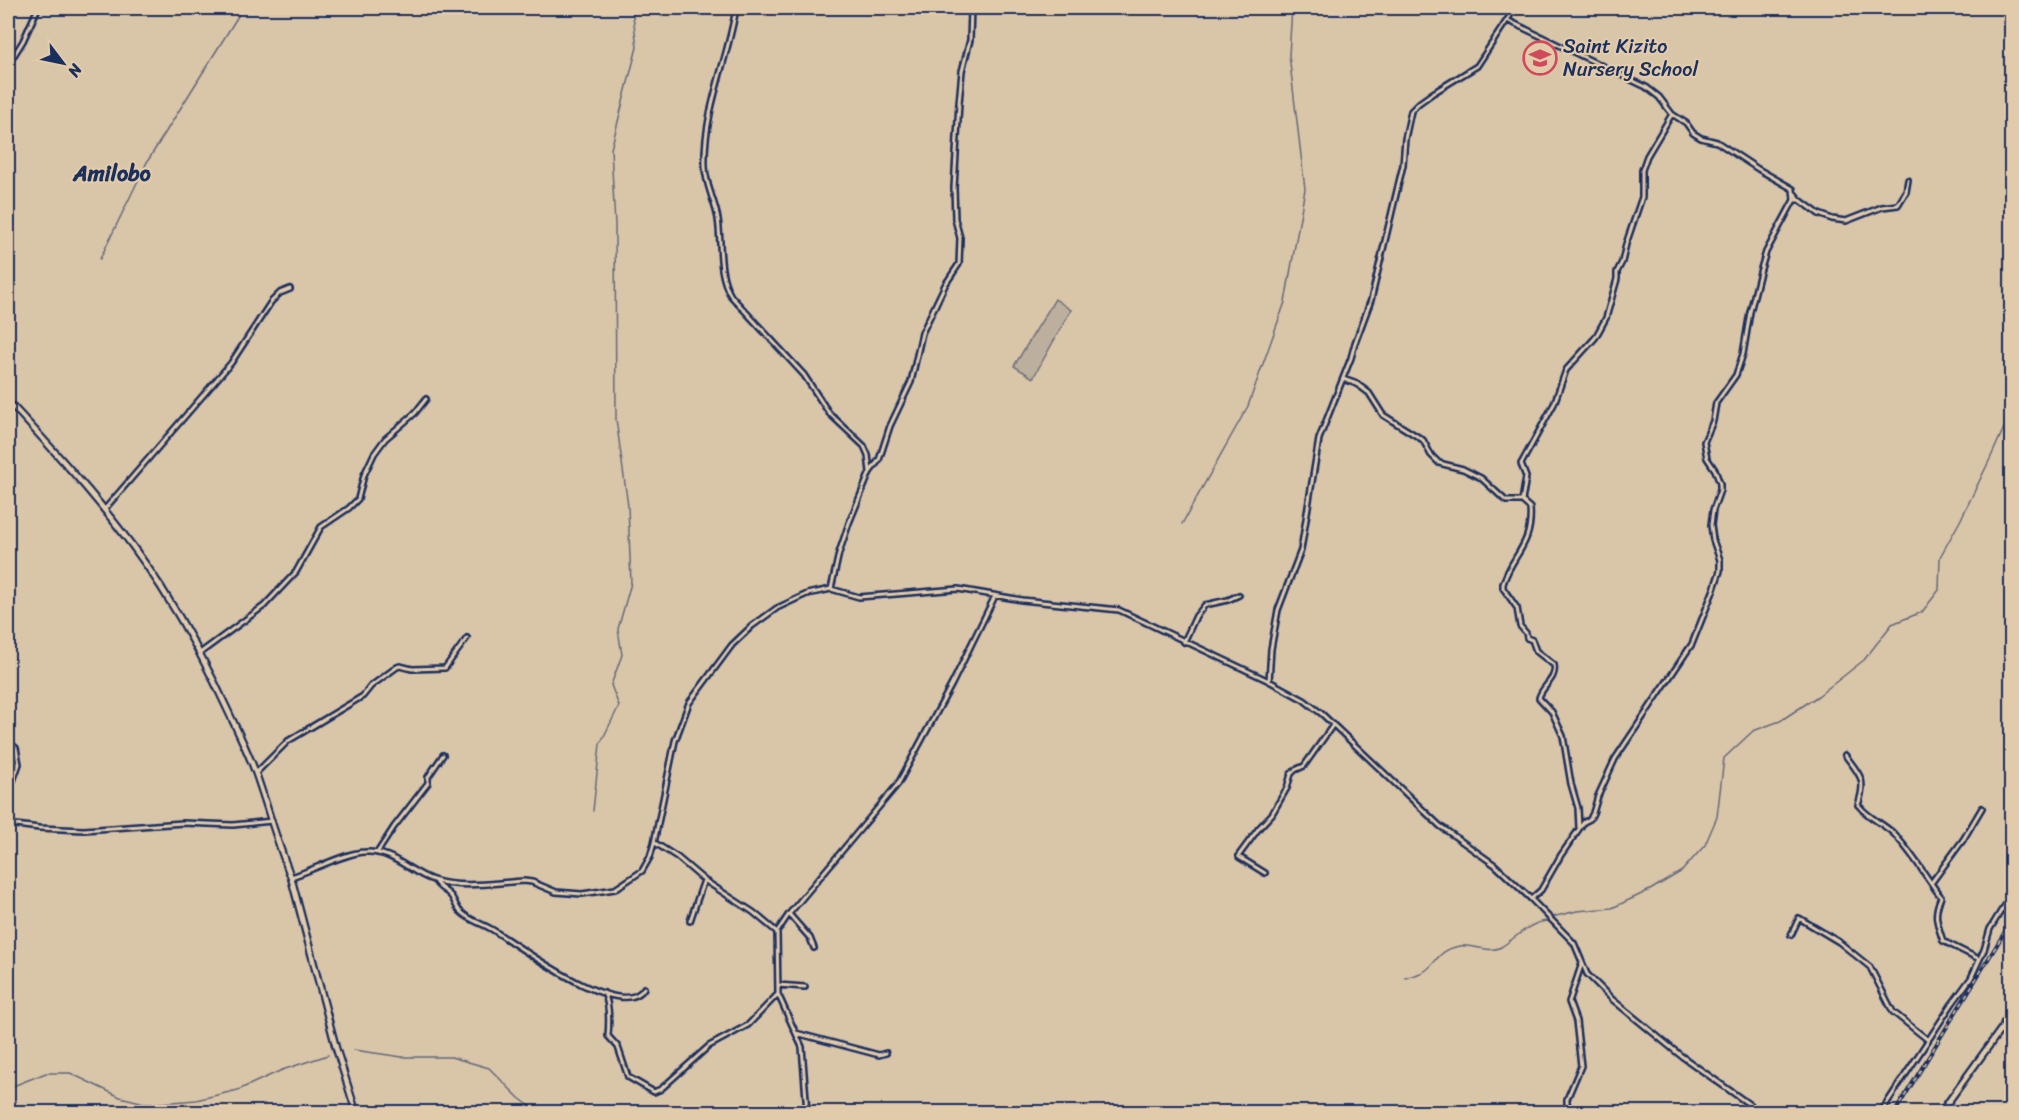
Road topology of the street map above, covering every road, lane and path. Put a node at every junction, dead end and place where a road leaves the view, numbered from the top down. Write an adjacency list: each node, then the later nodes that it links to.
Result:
1 (38, 8): 6 (street)
2 (736, 8): 16 (street)
3 (971, 8): 16 (street)
4 (1515, 8): 5 (street)
5 (1507, 20): 7 (street); 13 (street)
6 (8, 65)
7 (1672, 114): 9 (street); 17 (street)
8 (1908, 180): 10 (street)
9 (1794, 193): 10 (street); 11 (street)
10 (1800, 200): 11 (street)
11 (1794, 201): 35 (street)
12 (290, 289): 18 (street)
13 (1343, 379): 17 (street); 25 (street)
14 (426, 399): 24 (street)
15 (8, 401): 18 (main road)
16 (870, 472): 19 (street)
17 (1522, 501): 35 (street)
18 (104, 510): 24 (main road)
19 (831, 590): 20 (street); 36 (street)
20 (996, 595): 23 (street); 45 (street)
21 (1239, 595): 23 (street)
22 (467, 638): 30 (street)
23 (1184, 642): 25 (street)
24 (199, 653): 30 (main road)
25 (1269, 681): 26 (street)
26 (1333, 725): 38 (street); 44 (street)
27 (8, 742): 31 (street)
28 (443, 755): 37 (street)
29 (1845, 755): 42 (street)
30 (256, 773): 33 (main road)
31 (8, 795)
32 (1982, 808): 42 (street)
33 (272, 821): 34 (street); 39 (main road)
34 (8, 824)
35 (1579, 830): 44 (street)
36 (654, 843): 40 (street); 41 (street)
37 (377, 853): 39 (street); 40 (street)
38 (1265, 873)
39 (291, 877): 64 (main road)
40 (435, 880): 55 (street)
41 (704, 880): 46 (street); 47 (street)
42 (1932, 882): 50 (street)
43 (2012, 896): 50 (street)
44 (1531, 899): 51 (street)
45 (789, 914): 47 (street); 49 (street)
46 (690, 921)
47 (777, 932): 52 (street)
48 (1791, 935): 61 (street)
49 (814, 948)
50 (1979, 959): 61 (street)
51 (1582, 962): 63 (street); 66 (street)
52 (778, 985): 53 (street); 56 (street)
53 (805, 987)
54 (644, 988): 55 (street)
55 (604, 993): 56 (street)
56 (778, 994): 60 (street)
57 (2012, 1014): 58 (main road)
58 (2004, 1023): 59 (main road); 68 (main road)
59 (2012, 1029)
60 (796, 1033): 62 (street); 65 (street)
61 (1929, 1040): 67 (street)
62 (886, 1053)
63 (1572, 1109)
64 (356, 1113)
65 (807, 1113)
66 (1760, 1113)
67 (1881, 1113)
68 (1941, 1113)

